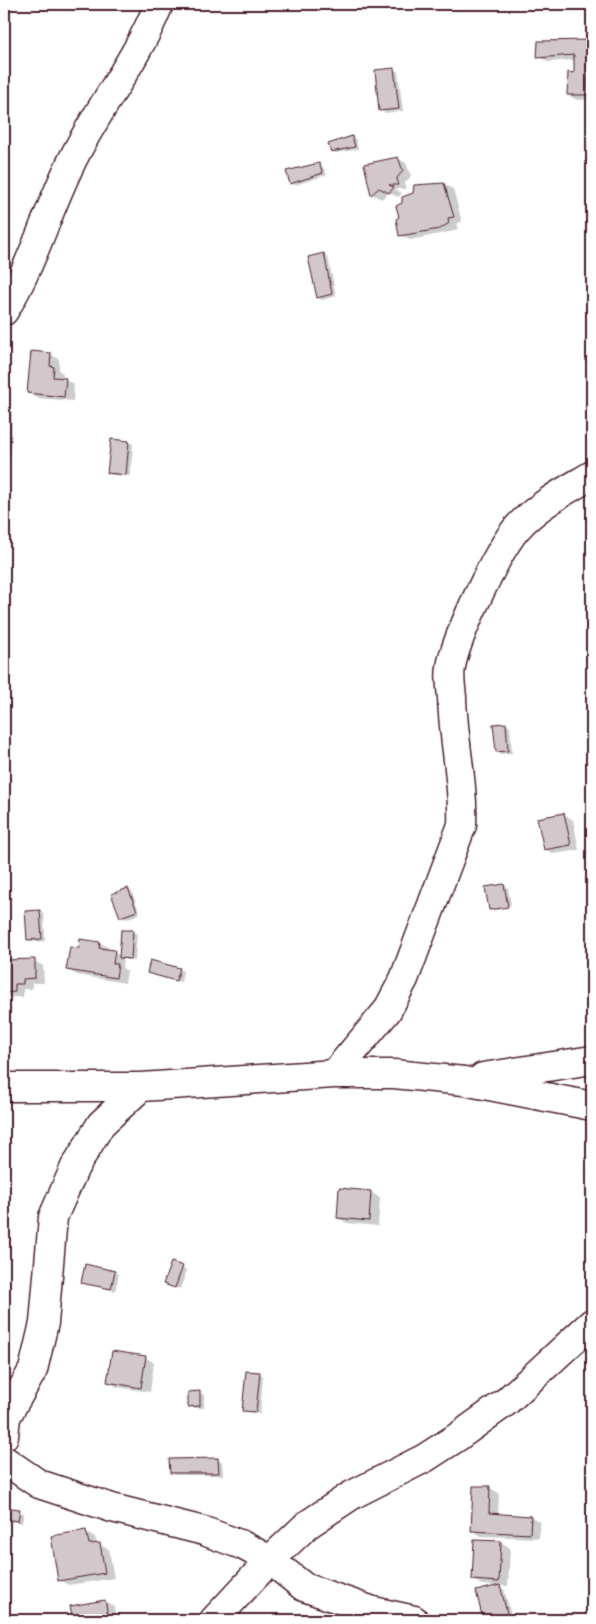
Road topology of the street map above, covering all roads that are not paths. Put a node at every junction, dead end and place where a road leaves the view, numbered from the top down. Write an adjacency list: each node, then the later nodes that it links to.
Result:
1 (159, 4): 2 (street)
2 (4, 311)
3 (592, 476): 5 (street)
4 (592, 1060): 6 (street)
5 (334, 1074): 6 (street); 8 (street)
6 (464, 1081): 9 (street)
7 (4, 1087): 8 (street)
8 (141, 1087): 11 (street)
9 (592, 1106)
10 (592, 1323): 13 (street)
11 (4, 1436)
12 (4, 1460): 13 (street)
13 (270, 1560): 14 (street); 15 (street)
14 (214, 1620)
15 (414, 1620)

